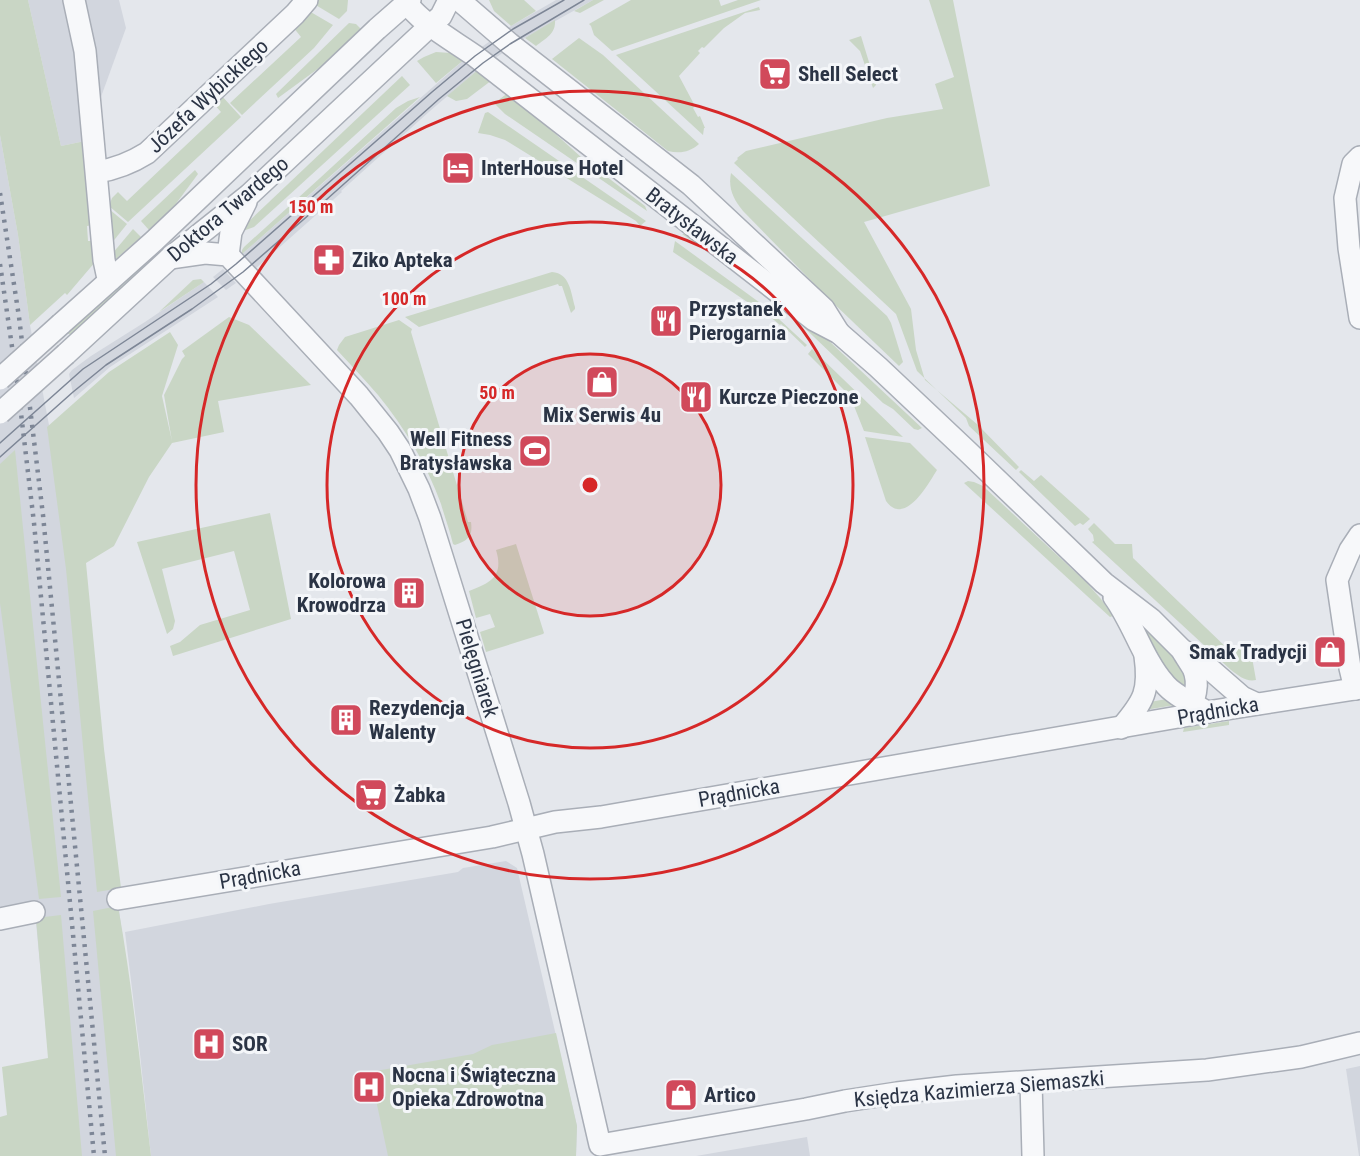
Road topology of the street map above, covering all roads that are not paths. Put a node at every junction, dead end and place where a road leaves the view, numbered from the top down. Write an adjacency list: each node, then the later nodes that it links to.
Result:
1 (74, 0): 8 (street)
2 (307, 0): 8 (street, Józefa Wybickiego)
3 (449, 0): 6 (street, Doktora Twardego)
4 (459, 0): 14 (street, Bratysławska)
5 (407, 1): 6 (street, Bratysławska); 12 (street, Doktora Twardego)
6 (431, 26): 9 (street, Doktora Twardego); 14 (street, Bratysławska)
7 (1360, 157): 13 (street)
8 (97, 172): 12 (street)
9 (249, 195): 10 (street); 11 (street, Doktora Twardego)
10 (228, 255): 11 (street); 25 (street, Pielęgniarek)
11 (170, 258): 16 (street, Doktora Twardego, bridge)
12 (110, 280): 15 (street, Doktora Twardego, bridge)
13 (1360, 318)
14 (840, 333): 18 (street, Bratysławska)
15 (0, 379)
16 (0, 412)
17 (1360, 534): 21 (street)
18 (1104, 583): 19 (street, Bratysławska); 20 (street, Bratysławska)
19 (1181, 649): 22 (street, Bratysławska); 23 (street, Bratysławska)
20 (1144, 652): 23 (street, Bratysławska); 24 (street, Bratysławska)
21 (1358, 688): 22 (street, Prądnicka)
22 (1257, 704): 23 (street, Prądnicka)
23 (1194, 710): 24 (street, Prądnicka)
24 (1121, 728): 25 (street, Prądnicka)
25 (526, 829): 26 (street, Prądnicka); 31 (street, Pielęgniarek)
26 (118, 899)
27 (34, 912): 28 (street)
28 (0, 919)
29 (1360, 1043): 30 (street, Księdza Kazimierza Siemaszki)
30 (1031, 1082): 31 (street, Księdza Kazimierza Siemaszki); 32 (street)
31 (600, 1145)
32 (1033, 1156)

